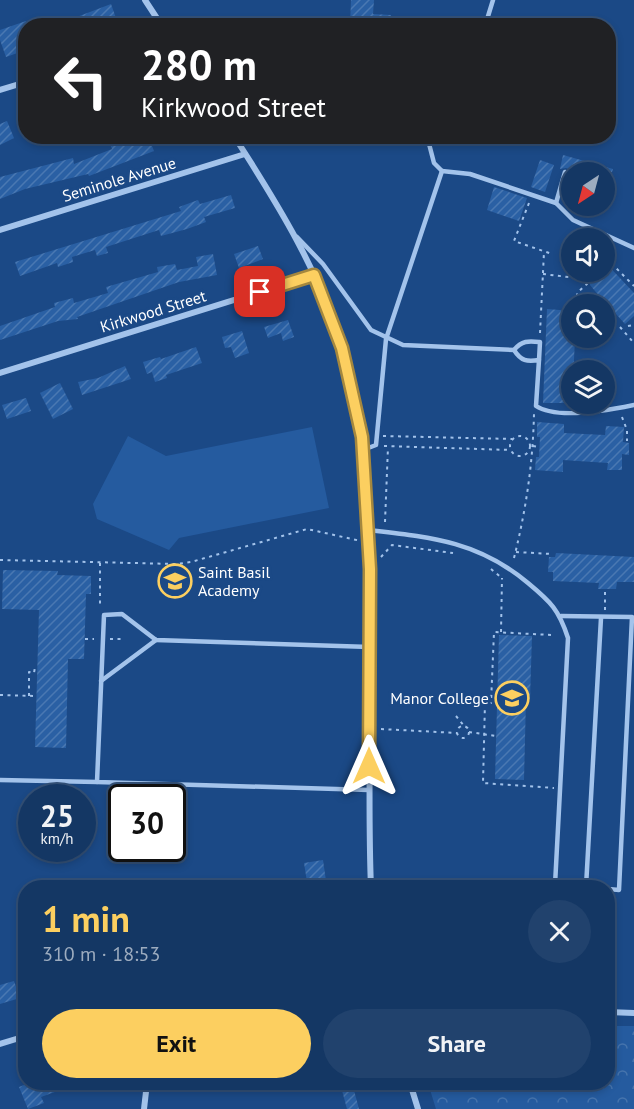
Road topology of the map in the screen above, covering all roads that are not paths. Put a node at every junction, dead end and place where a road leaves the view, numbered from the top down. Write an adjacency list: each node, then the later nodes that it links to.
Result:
1 (145, 0): 3 (street)
2 (494, 0): 4 (lane)
3 (157, 18)
4 (488, 18)
5 (18, 84): 6 (street)
6 (0, 90)
7 (239, 144): 9 (street)
8 (429, 144): 10 (lane)
9 (245, 154): 13 (street, Seminole Avenue); 14 (street)
10 (442, 171): 12 (lane); 17 (lane)
11 (561, 186): 12 (lane)
12 (556, 203): 15 (lane)
13 (0, 230)
14 (291, 230): 16 (street); 17 (lane)
15 (634, 248)
16 (314, 275): 20 (street, Kirkwood Street); 22 (street)
17 (386, 339): 18 (lane); 22 (lane)
18 (514, 350): 19 (lane); 19 (lane)
19 (539, 360): 21 (lane)
20 (0, 373)
21 (634, 405)
22 (363, 450): 23 (street)
23 (368, 530): 24 (lane); 28 (street)
24 (561, 616): 25 (lane); 34 (lane)
25 (603, 617): 26 (lane); 35 (lane)
26 (633, 617): 36 (lane)
27 (156, 640): 28 (lane); 29 (lane); 29 (lane)
28 (370, 647): 32 (street)
29 (101, 682): 31 (lane)
30 (0, 780): 31 (lane)
31 (97, 782): 32 (lane)
32 (369, 790): 33 (street)
33 (371, 880)
34 (555, 880)
35 (586, 880)
36 (615, 890)
37 (615, 1012): 38 (street)
38 (634, 1013)
39 (18, 1038): 40 (street)
40 (0, 1044)
41 (146, 1090): 43 (street)
42 (412, 1090): 44 (street)
43 (144, 1109)
44 (418, 1109)

